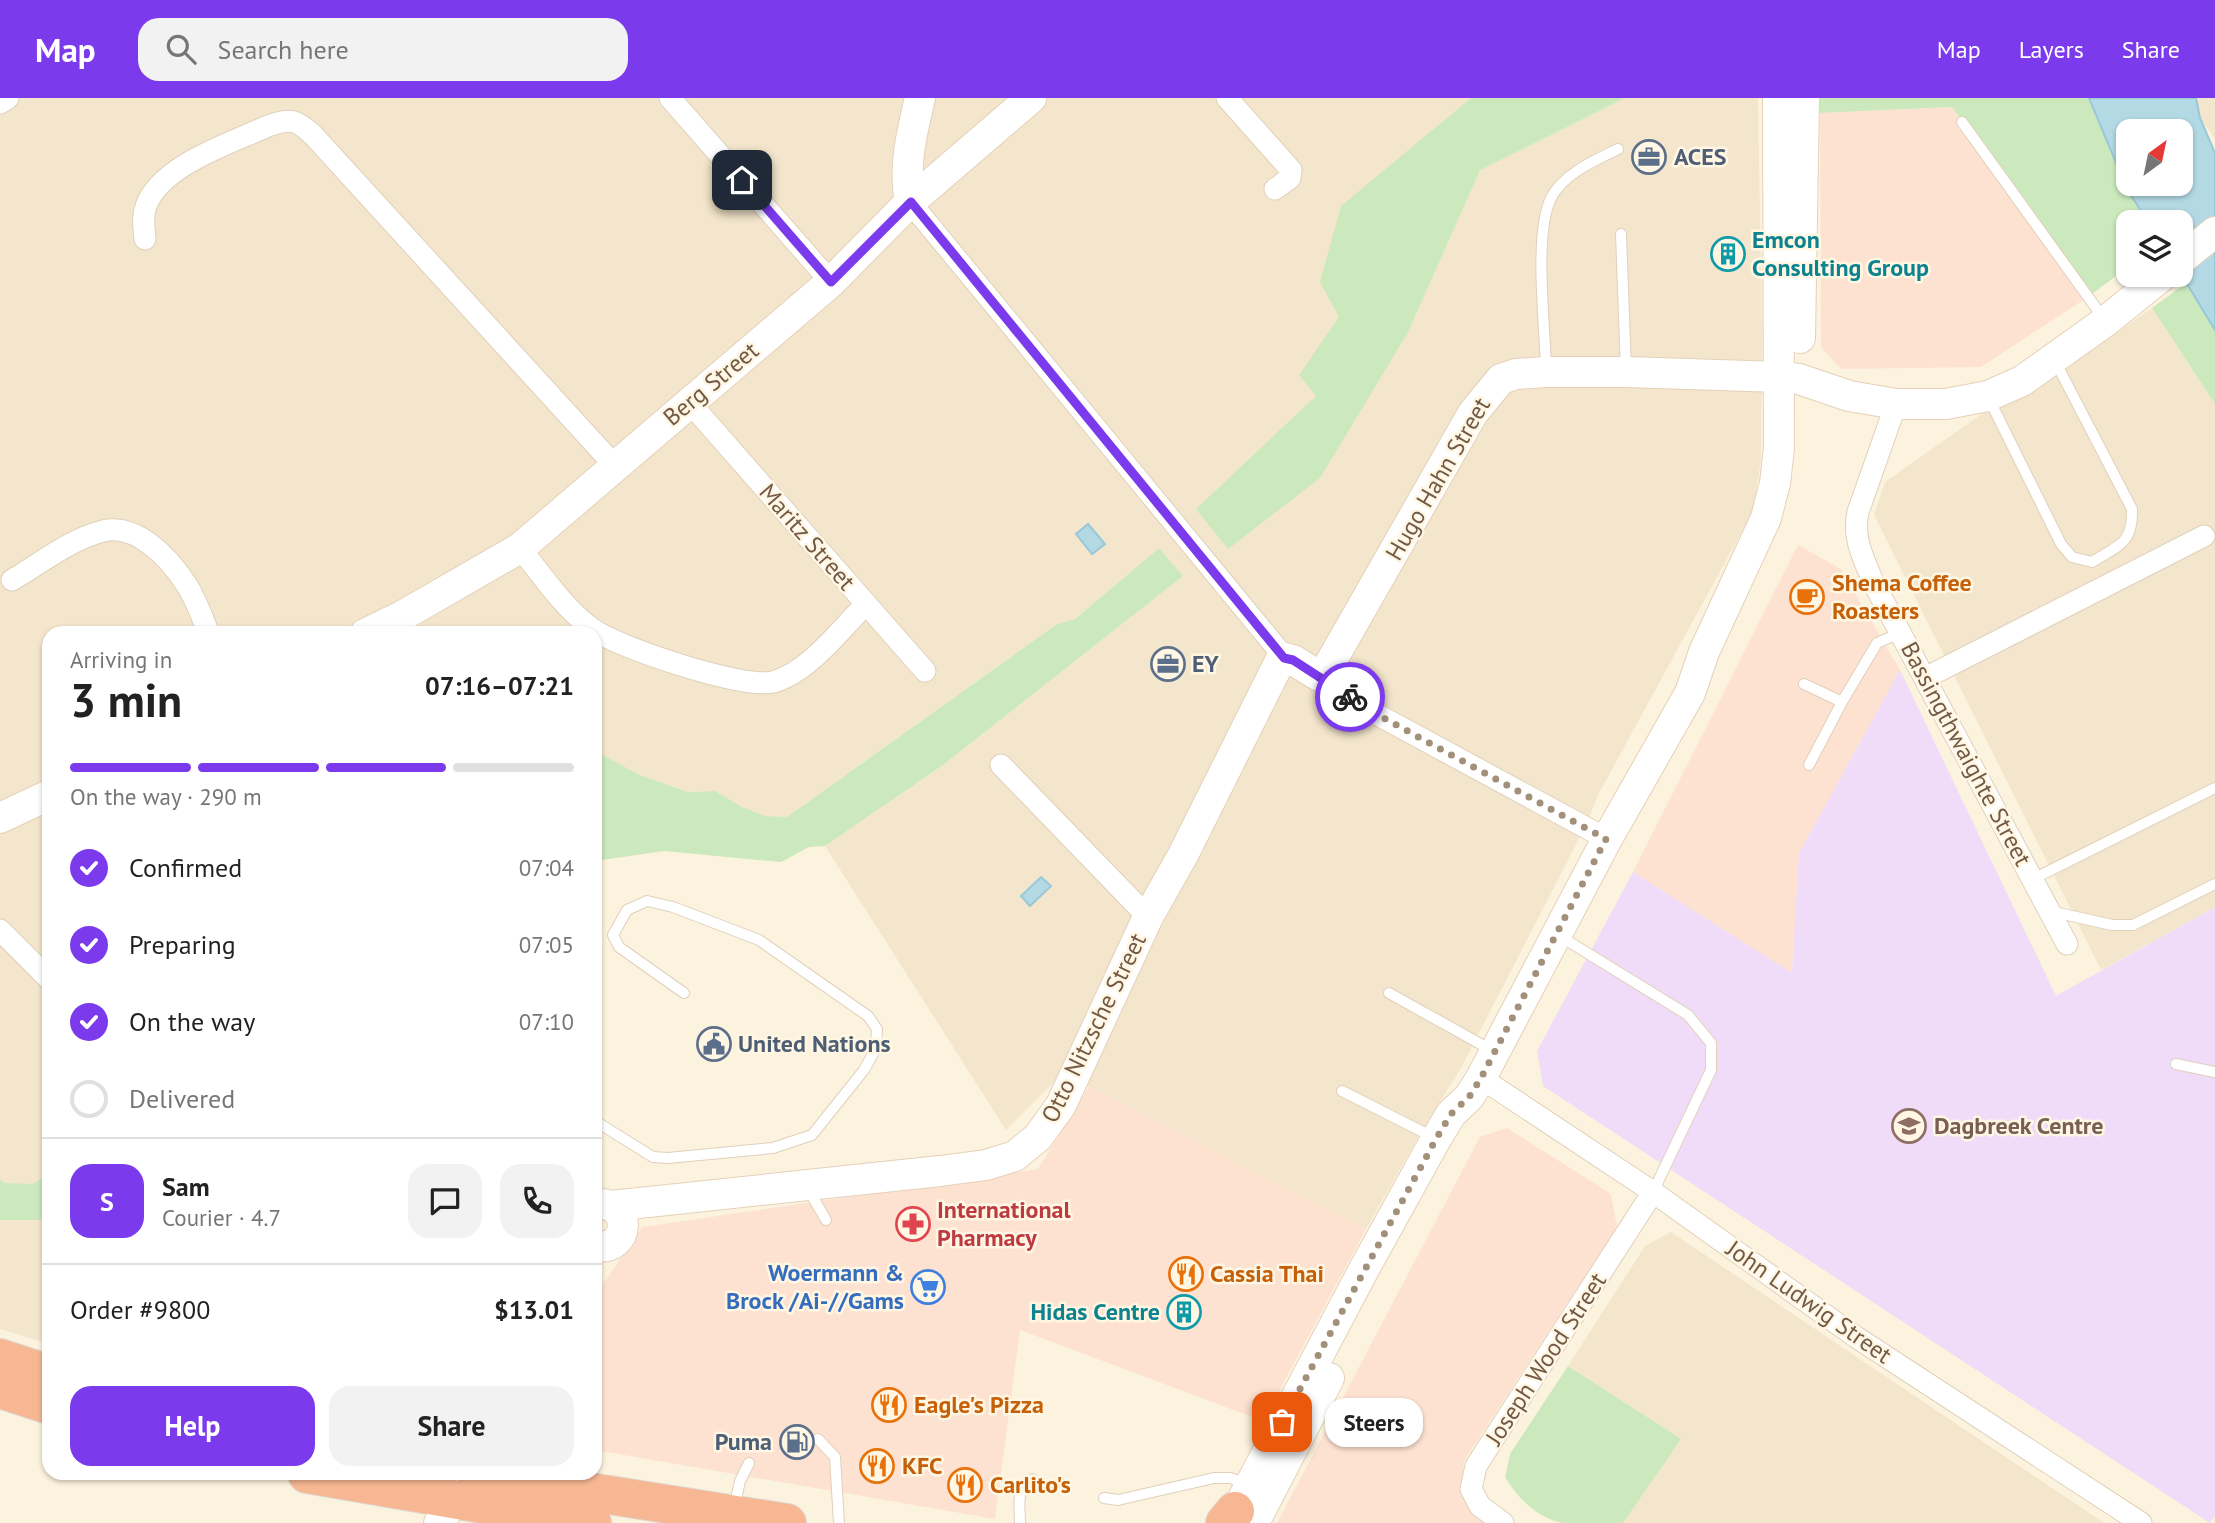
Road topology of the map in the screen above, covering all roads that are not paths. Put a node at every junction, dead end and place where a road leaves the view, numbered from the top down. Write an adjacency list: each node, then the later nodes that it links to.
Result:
1 (8, 98): 8 (street)
2 (670, 98): 17 (street)
3 (920, 98): 12 (street)
4 (1031, 98): 12 (street, Berg Street)
5 (1227, 98): 11 (street)
6 (1778, 98): 23 (street)
7 (1804, 98): 23 (street)
8 (0, 103)
9 (1962, 122): 19 (lane)
10 (1618, 149): 21 (lane)
11 (1275, 189)
12 (911, 202): 17 (street, Berg Street); 37 (street)
13 (2215, 232): 16 (street)
14 (1621, 234): 22 (lane)
15 (145, 239): 27 (street)
16 (2193, 250)
17 (831, 282): 25 (street, Berg Street)
18 (2148, 287): 19 (street, Hugo Hahn Street)
19 (2106, 321): 20 (street, Hugo Hahn Street)
20 (2054, 359): 24 (street, Hugo Hahn Street); 24 (lane)
21 (1546, 372): 22 (street, Hugo Hahn Street); 39 (street, Hugo Hahn Street)
22 (1626, 372): 23 (street, Hugo Hahn Street)
23 (1790, 378): 26 (street, Hugo Hahn Street); 48 (street)
24 (1988, 396): 26 (street, Hugo Hahn Street)
25 (690, 403): 27 (street, Berg Street); 31 (street, Maritz Street)
26 (1896, 404): 35 (street, Bassingthwaighte Street)
27 (615, 466): 29 (street, Berg Street)
28 (2204, 536): 40 (street)
29 (520, 548): 33 (street, Berg Street); 34 (street)
30 (12, 580): 32 (street)
31 (866, 604): 36 (street); 38 (street, Maritz Street)
32 (205, 626)
33 (381, 626)
34 (589, 626)
35 (1900, 633): 40 (street, Bassingthwaighte Street); 42 (lane)
36 (602, 636)
37 (1284, 658): 39 (street); 52 (street, Otto Nitzsche Street)
38 (925, 671)
39 (1319, 676): 48 (street)
40 (1925, 678): 49 (street, Bassingthwaighte Street)
41 (1804, 684): 42 (lane)
42 (1842, 702): 44 (lane)
43 (1001, 765): 52 (street)
44 (1809, 765)
45 (2215, 788): 49 (lane)
46 (42, 798): 47 (street)
47 (0, 818)
48 (1606, 839): 54 (street)
49 (2033, 879): 51 (street, Bassingthwaighte Street)
50 (2215, 884): 51 (lane)
51 (2050, 911): 55 (street, Bassingthwaighte Street)
52 (1148, 917): 66 (street, Otto Nitzsche Street)
53 (0, 930): 56 (street)
54 (1557, 934): 59 (street); 67 (lane)
55 (2067, 944)
56 (42, 972)
57 (684, 993): 64 (lane)
58 (1389, 993): 59 (lane)
59 (1494, 1052): 62 (street)
60 (2176, 1064): 61 (lane)
61 (2215, 1072)
62 (1475, 1087): 65 (street); 67 (street, John Ludwig Street); 81 (street)
63 (1342, 1091): 65 (lane)
64 (602, 1125)
65 (1436, 1139): 81 (street)
66 (807, 1187): 68 (lane); 69 (street, Otto Nitzsche Street)
67 (1653, 1192): 86 (street, Joseph Wood Street); 87 (street, John Ludwig Street)
68 (825, 1220)
69 (604, 1232)
70 (0, 1358): 71 (highway)
71 (42, 1372)
72 (0, 1389): 73 (highway)
73 (42, 1403)
74 (818, 1439): 84 (lane)
75 (749, 1463): 80 (lane)
76 (1033, 1479): 85 (lane)
77 (356, 1480): 78 (highway)
78 (461, 1493): 80 (highway); 82 (highway)
79 (1104, 1498): 81 (lane)
80 (733, 1514): 83 (highway)
81 (1244, 1515)
82 (592, 1523)
83 (787, 1523)
84 (839, 1523)
85 (1020, 1523)
86 (1503, 1523)
87 (2141, 1523)

